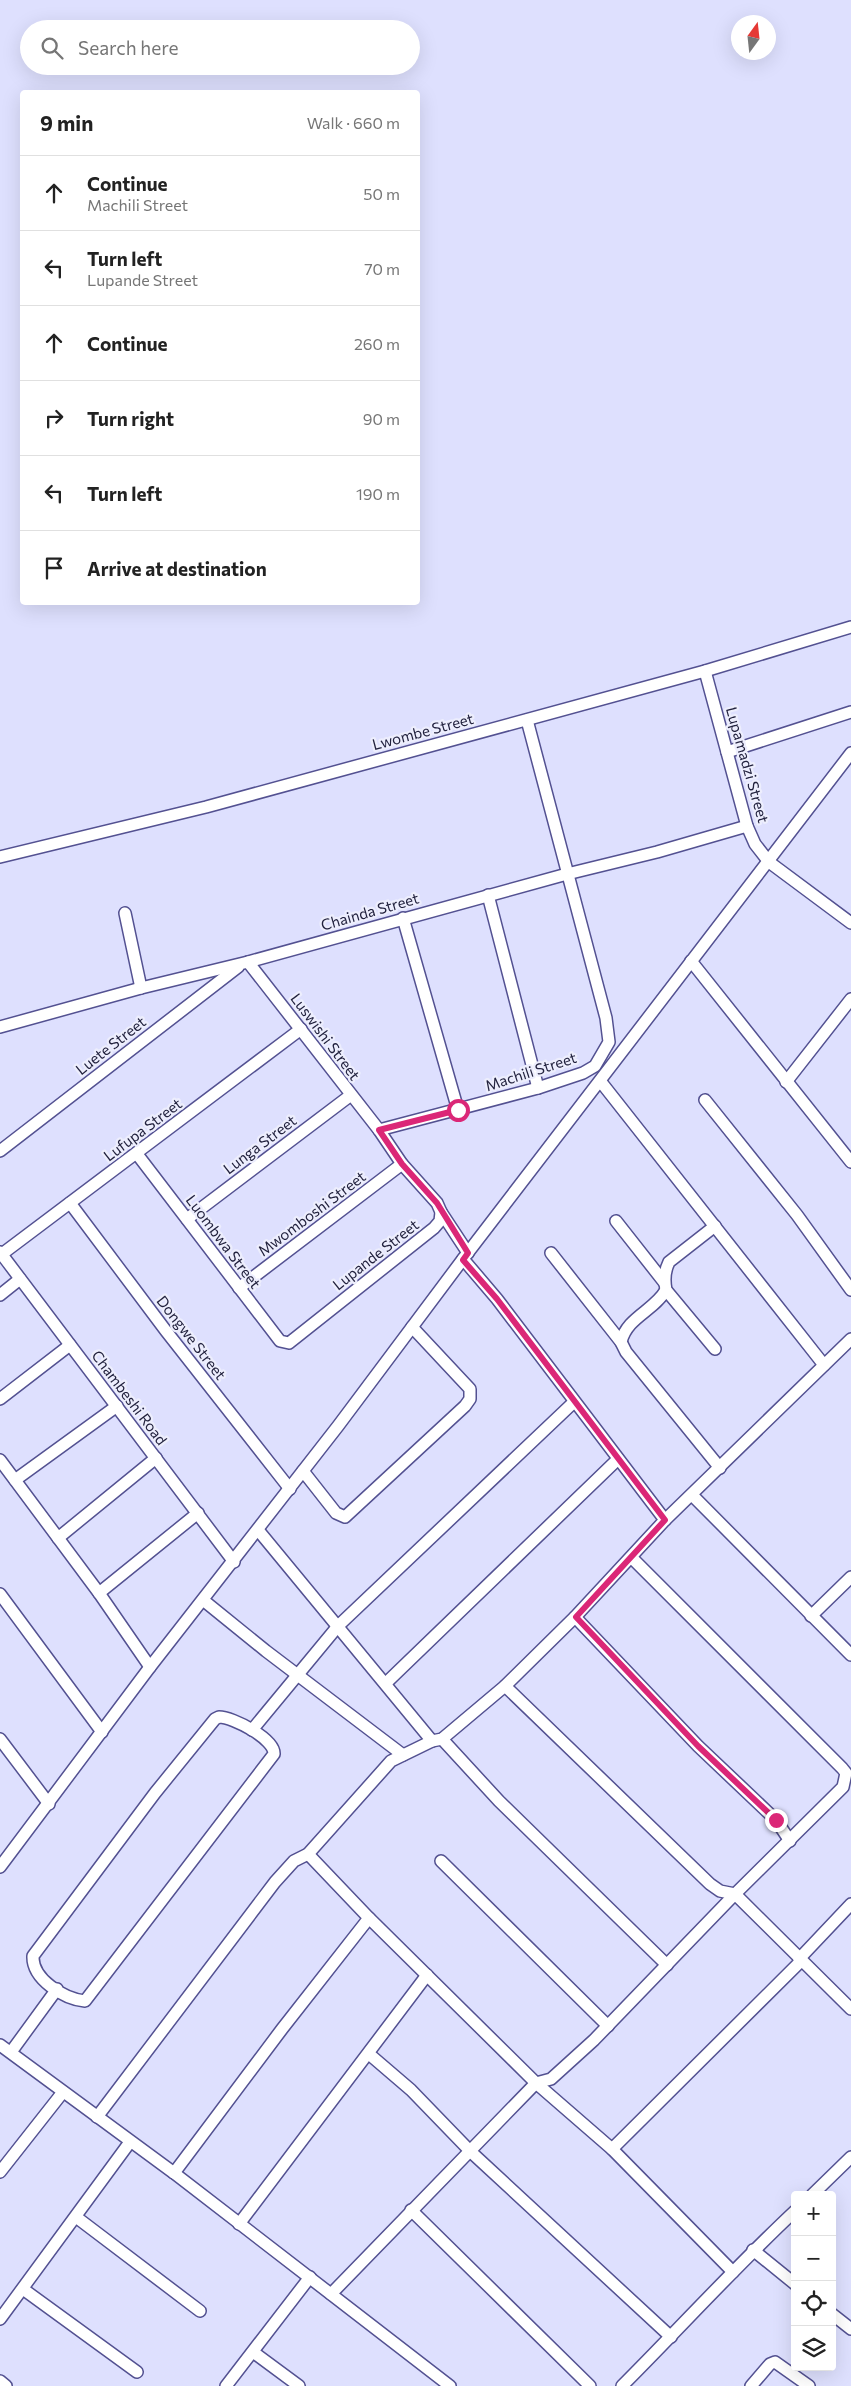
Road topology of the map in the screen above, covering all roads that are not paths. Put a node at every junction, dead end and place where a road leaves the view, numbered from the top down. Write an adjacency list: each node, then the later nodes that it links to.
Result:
1 (851, 627): 2 (street, Lwombe Street)
2 (705, 671): 4 (street, Lwombe Street); 5 (street, Lupamadzi Street)
3 (851, 712): 5 (street)
4 (527, 720): 8 (street, Lwombe Street); 10 (street)
5 (727, 752): 7 (street, Lupamadzi Street)
6 (851, 753): 9 (street)
7 (747, 826): 9 (street, Lupamadzi Street); 10 (street, Chainda Street)
8 (0, 857)
9 (769, 862): 14 (street, Lupamadzi Street); 15 (street)
10 (567, 874): 11 (street, Chainda Street); 21 (street)
11 (488, 896): 13 (street, Chainda Street); 24 (street)
12 (125, 913): 17 (street)
13 (403, 918): 16 (street, Chainda Street); 27 (street)
14 (851, 923)
15 (691, 961): 22 (street); 23 (street)
16 (244, 963): 17 (street, Chainda Street); 20 (street, Luswishi Street); 29 (street, Luete Street)
17 (141, 988): 19 (street, Chainda Street)
18 (851, 999): 23 (street)
19 (0, 1027)
20 (301, 1029): 25 (street, Luswishi Street); 30 (street, Lufupa Street)
21 (597, 1062): 22 (street); 24 (street, Machili Street)
22 (603, 1079): 37 (street); 40 (street)
23 (786, 1082): 31 (street)
24 (538, 1088): 27 (street, Machili Street)
25 (351, 1095): 28 (street, Luswishi Street); 35 (street, Lunga Street)
26 (705, 1100): 44 (street)
27 (458, 1110): 28 (street, Machili Street)
28 (379, 1130): 32 (street)
29 (0, 1151)
30 (137, 1154): 33 (street, Lufupa Street); 35 (street, Luombwa Street)
31 (851, 1162)
32 (402, 1164): 34 (street); 43 (street, Mwomboshi Street)
33 (70, 1203): 38 (street, Lufupa Street); 62 (street, Dongwe Street)
34 (441, 1212): 40 (street); 49 (street, Lupande Street)
35 (187, 1220): 43 (street, Luombwa Street)
36 (616, 1220): 42 (street)
37 (715, 1226): 42 (street); 52 (street)
38 (1, 1253): 41 (street, Chambeshi Road)
39 (551, 1253): 48 (street)
40 (465, 1256): 46 (street); 54 (street)
41 (20, 1279): 45 (street); 50 (street, Chambeshi Road)
42 (665, 1286): 48 (street); 51 (street)
43 (239, 1288): 49 (street, Luombwa Street)
44 (851, 1290)
45 (0, 1295)
46 (412, 1327): 60 (street); 60 (street)
47 (851, 1338): 52 (street)
48 (621, 1342): 59 (street)
49 (288, 1344)
50 (70, 1345): 53 (street); 55 (street, Chambeshi Road)
51 (715, 1349)
52 (824, 1365): 59 (street)
53 (0, 1399)
54 (574, 1402): 57 (street); 76 (street)
55 (117, 1406): 56 (street, Chambeshi Road); 61 (street)
56 (156, 1458): 64 (street, Chambeshi Road); 67 (street)
57 (618, 1459): 65 (street); 80 (street)
58 (0, 1460): 61 (street)
59 (720, 1468): 63 (street)
60 (303, 1471): 62 (street)
61 (15, 1480): 67 (street)
62 (290, 1489): 66 (street)
63 (692, 1495): 65 (street); 74 (street)
64 (198, 1513): 69 (street, Chambeshi Road); 71 (street)
65 (665, 1520): 68 (street)
66 (258, 1530): 69 (street); 76 (street)
67 (58, 1538): 71 (street)
68 (632, 1558): 75 (street); 88 (street)
69 (234, 1562): 73 (street)
70 (851, 1577): 74 (street)
71 (99, 1593): 78 (street)
72 (0, 1594): 83 (street)
73 (204, 1600): 78 (street); 79 (street)
74 (811, 1616): 77 (street)
75 (576, 1617): 81 (street); 88 (street)
76 (338, 1626): 79 (street); 80 (street)
77 (851, 1655)
78 (150, 1668): 83 (street)
79 (297, 1674): 82 (street); 86 (street)
80 (386, 1683): 85 (street)
81 (505, 1686): 85 (street); 92 (street)
82 (252, 1730): 98 (street); 98 (street)
83 (102, 1732): 87 (street)
84 (0, 1739): 87 (street)
85 (437, 1740): 86 (street); 96 (street)
86 (403, 1755): 89 (street)
87 (48, 1804): 91 (street)
88 (790, 1841): 92 (street)
89 (308, 1854): 94 (street); 106 (street)
90 (441, 1861): 100 (street)
91 (0, 1867)
92 (735, 1894): 95 (street); 96 (street)
93 (851, 1904): 95 (street)
94 (369, 1918): 97 (street); 112 (street)
95 (800, 1960): 99 (street); 108 (street)
96 (667, 1965): 100 (street)
97 (427, 1975): 103 (street); 104 (street)
98 (57, 1989): 102 (street)
99 (851, 2008)
100 (608, 2026): 104 (street)
101 (0, 2045): 102 (street)
102 (11, 2052): 105 (street)
103 (369, 2054): 109 (street); 117 (street)
104 (536, 2083): 108 (street); 109 (street)
105 (63, 2092): 106 (street); 111 (street)
106 (97, 2117): 107 (street)
107 (130, 2142): 112 (street); 116 (street)
108 (612, 2149): 119 (street)
109 (471, 2152): 114 (street); 128 (street)
110 (851, 2157): 113 (street)
111 (0, 2172)
112 (174, 2173): 117 (street)
113 (816, 2191)
114 (412, 2210): 123 (street); 136 (street)
115 (791, 2215): 118 (street)
116 (76, 2217): 122 (street); 124 (street)
117 (239, 2224): 120 (street)
118 (753, 2250): 119 (street); 121 (street)
119 (733, 2272): 128 (street)
120 (310, 2277): 123 (street); 129 (street)
121 (791, 2281)
122 (23, 2289): 126 (street); 130 (street)
123 (331, 2294): 135 (street)
124 (200, 2311)
125 (836, 2317): 127 (street)
126 (0, 2319)
127 (851, 2329)
128 (671, 2337): 137 (street)
129 (253, 2352): 133 (street); 134 (street)
130 (137, 2372)
131 (0, 2381): 132 (street)
132 (6, 2386)
133 (226, 2386)
134 (299, 2386)
135 (450, 2386)
136 (590, 2386)
137 (622, 2386)
138 (751, 2386): 139 (street)
139 (809, 2386)

